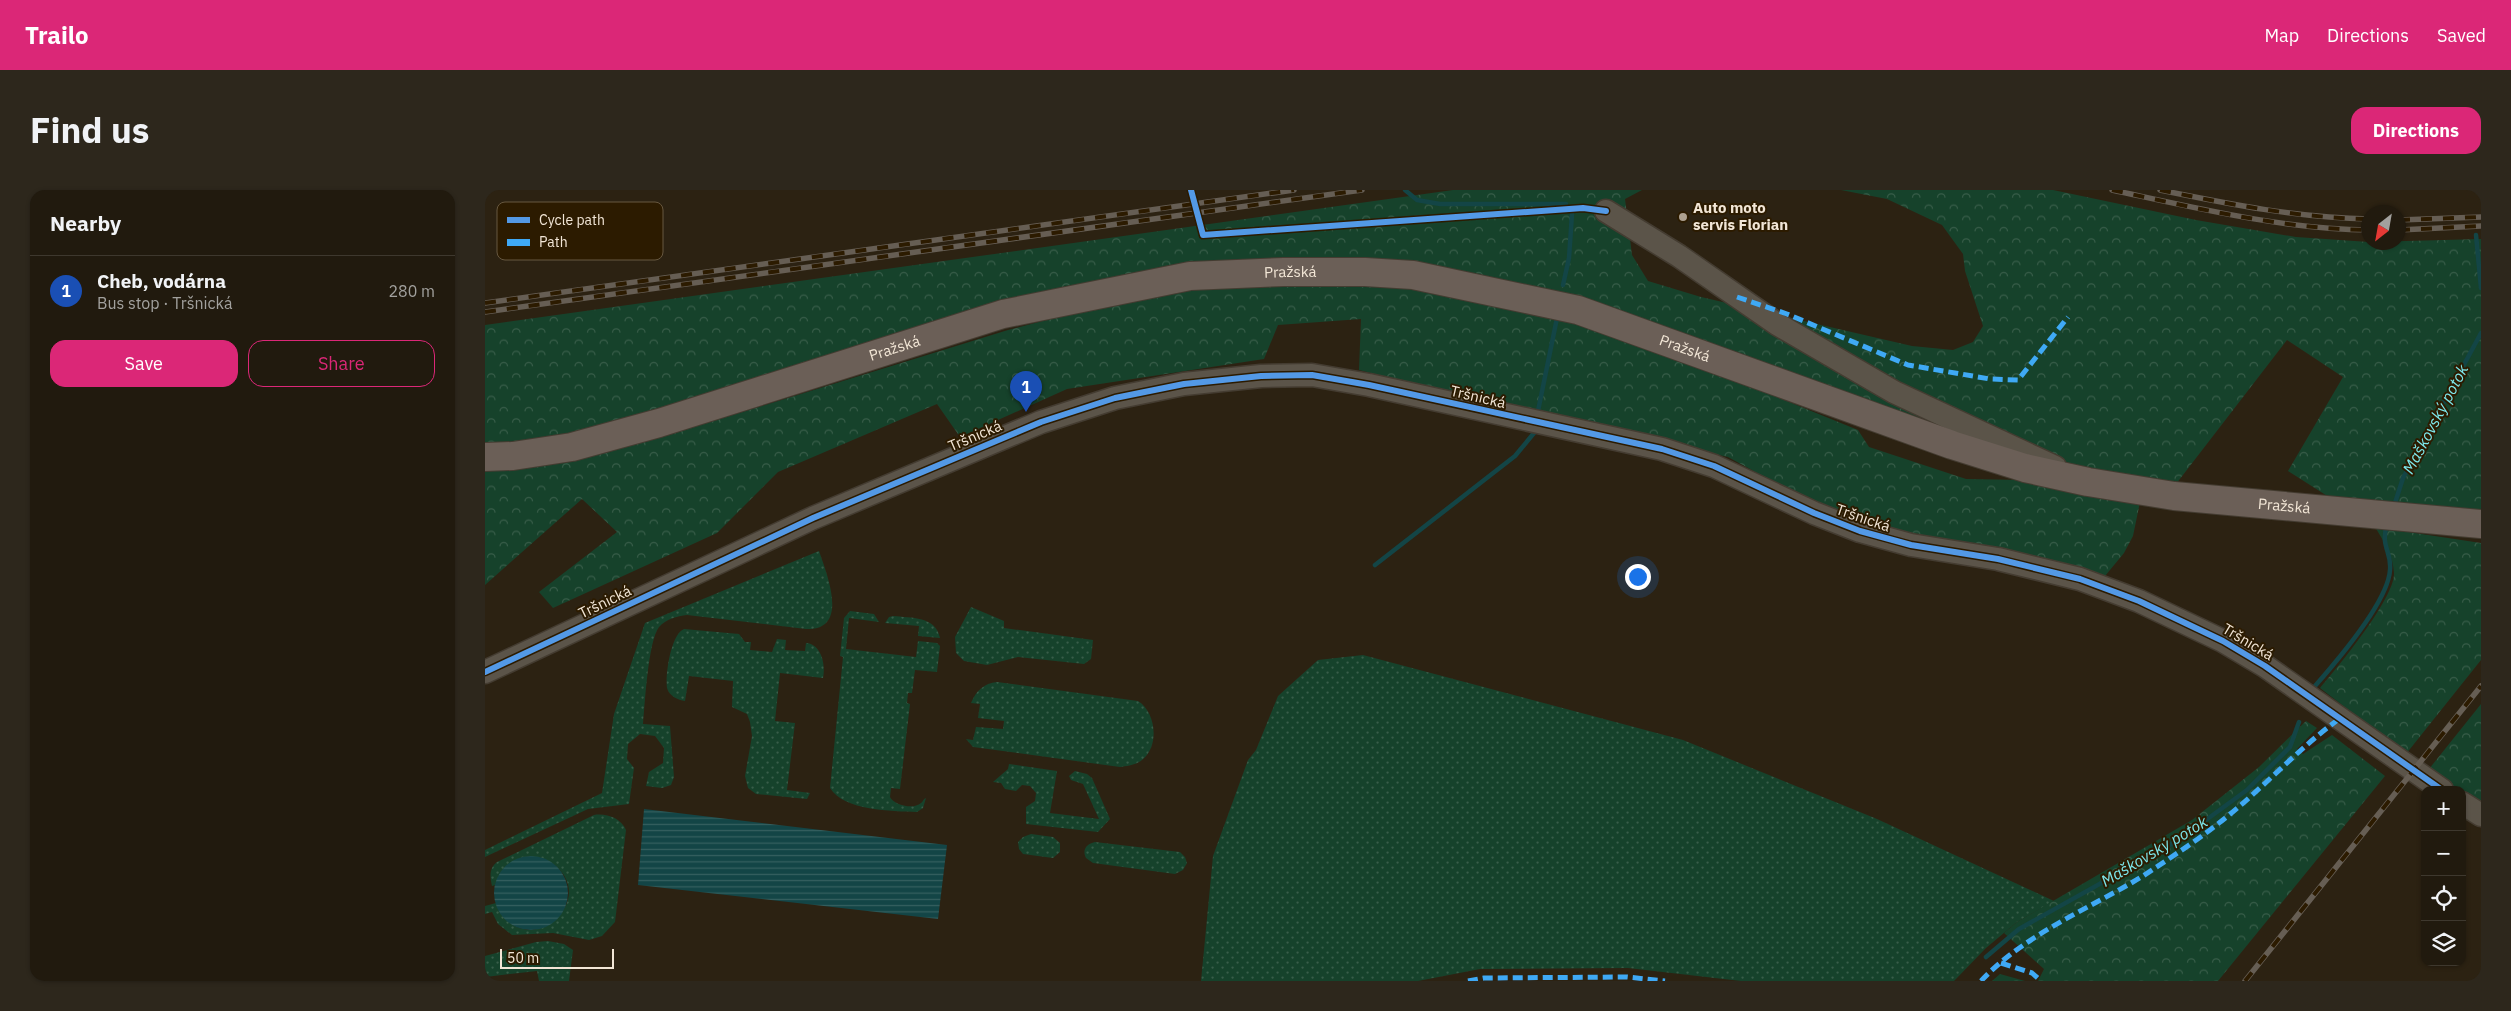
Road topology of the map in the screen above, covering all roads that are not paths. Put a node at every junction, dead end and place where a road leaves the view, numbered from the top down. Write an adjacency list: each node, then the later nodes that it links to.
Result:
1 (1606, 211): 3 (street, Pražská)
2 (485, 457): 3 (main road, Pražská)
3 (2088, 482): 4 (main road, Pražská)
4 (2481, 524)
5 (485, 672): 6 (street, Tršnická)
6 (2437, 786)
7 (2466, 806): 8 (street)
8 (2481, 815)

